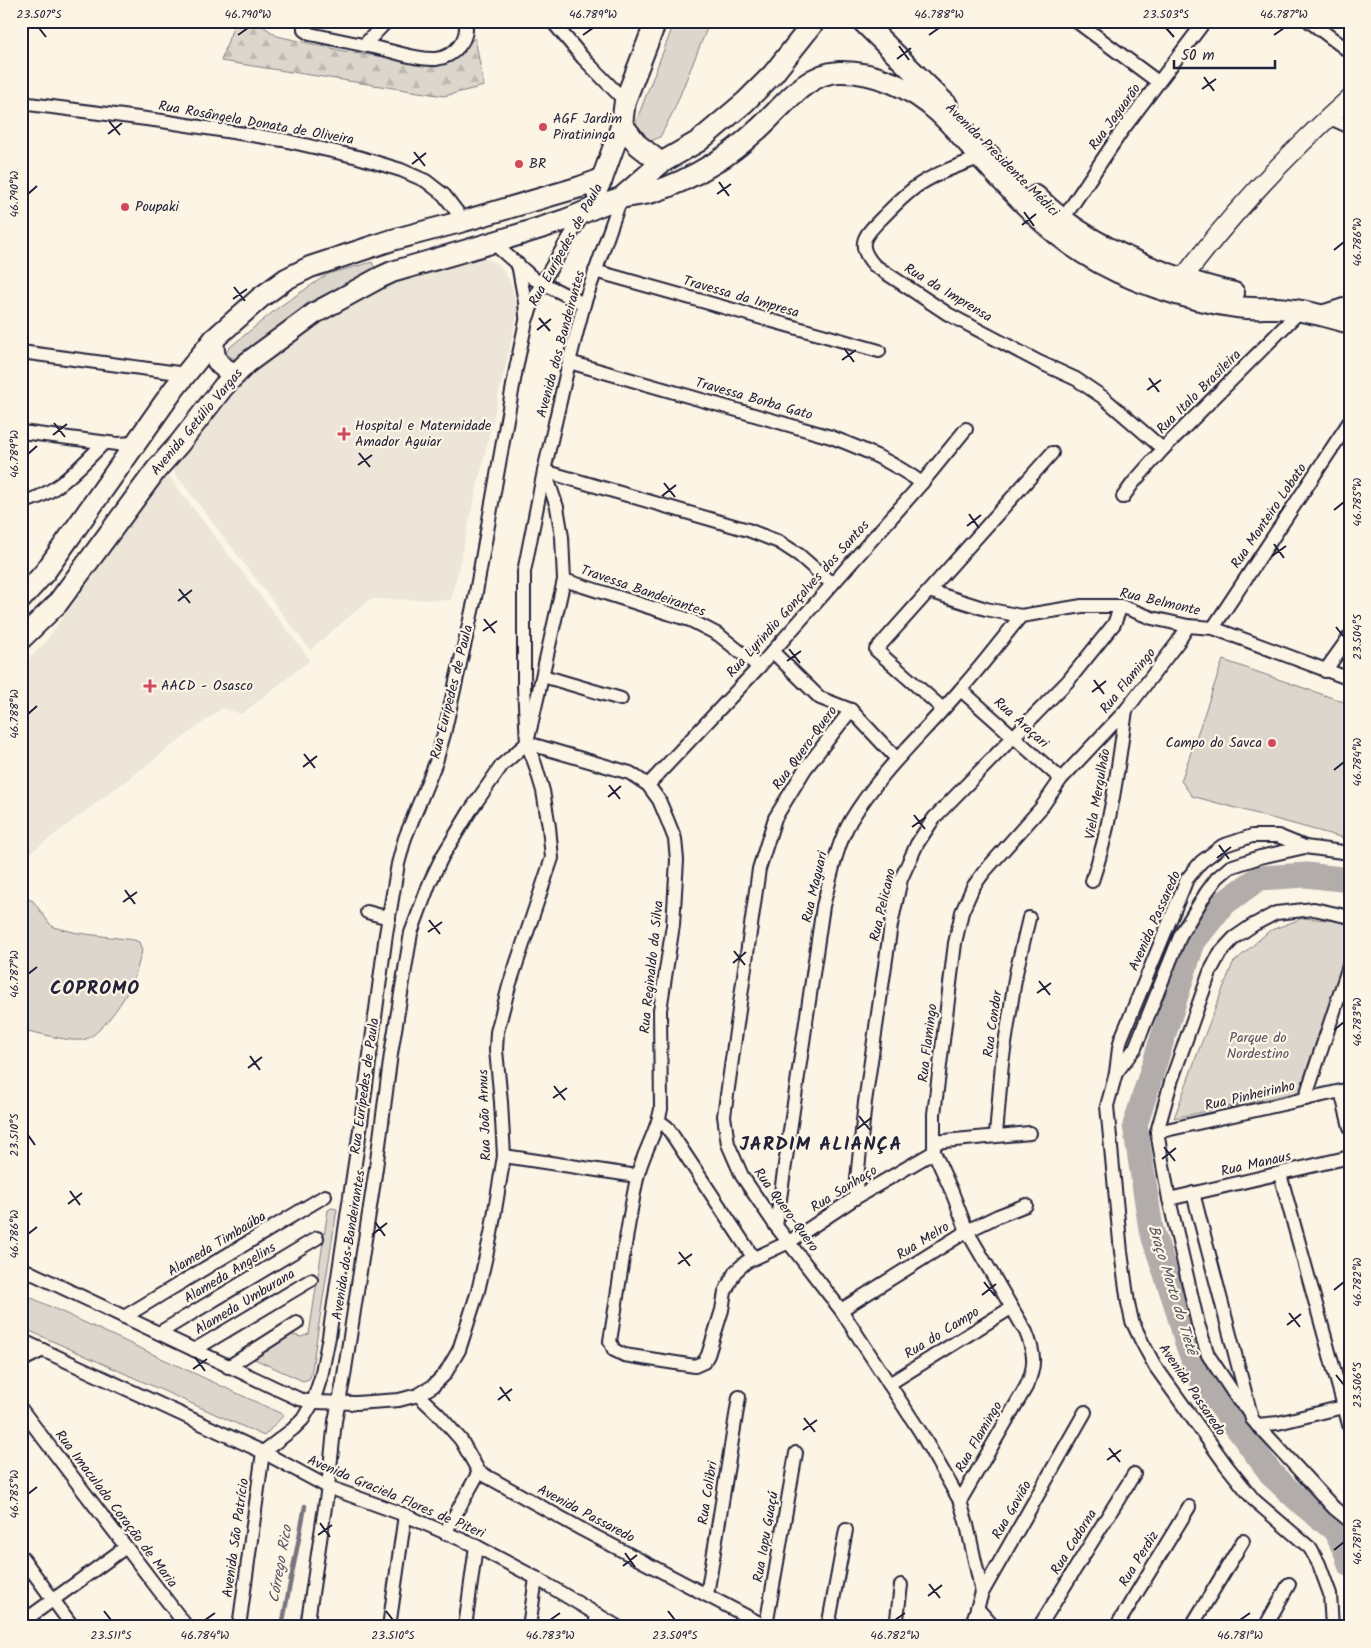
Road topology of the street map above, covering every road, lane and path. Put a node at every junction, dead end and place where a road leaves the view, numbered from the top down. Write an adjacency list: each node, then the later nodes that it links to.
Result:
1 (304, 21): 11 (street)
2 (387, 21): 11 (street)
3 (465, 21): 11 (street)
4 (552, 21): 16 (street)
5 (656, 21): 16 (main road, Rua Eurípedes de Paula)
6 (815, 21): 22 (main road, Avenida Getúlio Vargas)
7 (862, 21): 21 (main road, Avenida Presidente Médici)
8 (1076, 21): 14 (street)
9 (1205, 21): 14 (street, Rua Jaguarão)
10 (1309, 21): 12 (street)
11 (364, 45)
12 (1350, 52)
13 (836, 72): 21 (main road, Avenida Presidente Médici); 24 (main road, Avenida Getúlio Vargas)
14 (1158, 82): 27 (street, Rua Jaguarão)
15 (1350, 98): 18 (main road)
16 (625, 102): 19 (main road, Rua Eurípedes de Paula)
17 (21, 103): 26 (street, Rua Rosângela Donata de Oliveira)
18 (1328, 117): 20 (street); 32 (main road)
19 (622, 124): 22 (main road); 23 (main road, Rua Eurípedes de Paula)
20 (1350, 127)
21 (987, 155): 27 (main road, Avenida Presidente Médici); 49 (street, Rua da Imprensa)
22 (661, 163): 24 (main road, Avenida Getúlio Vargas)
23 (602, 178): 25 (main road, Rua Eurípedes de Paula); 26 (main road)
24 (621, 198): 25 (main road, Avenida Getúlio Vargas); 30 (street, Avenida dos Bandeirantes)
25 (585, 212): 28 (main road, Avenida Getúlio Vargas); 31 (street, Rua Eurípedes de Paula)
26 (464, 221): 38 (main road)
27 (1058, 226): 32 (main road, Avenida Presidente Médici)
28 (492, 242): 29 (street); 43 (main road, Avenida Getúlio Vargas)
29 (518, 264): 31 (street); 36 (street)
30 (595, 271): 34 (street, Avenida dos Bandeirantes); 39 (street, Travessa da Impresa)
31 (542, 284): 34 (street); 36 (street, Rua Eurípedes de Paula)
32 (1177, 286): 35 (main road, Avenida Presidente Médici)
33 (1350, 303): 35 (street)
34 (584, 304): 41 (street, Avenida dos Bandeirantes)
35 (1308, 312): 37 (main road, Avenida Presidente Médici); 49 (street, Rua Italo Brasileira)
36 (526, 322): 85 (street, Rua Eurípedes de Paula)
37 (1350, 323)
38 (214, 339): 42 (main road); 43 (main road)
39 (879, 351)
40 (21, 352): 42 (street)
41 (569, 362): 51 (street, Avenida dos Bandeirantes); 52 (street, Travessa Borba Gato)
42 (186, 374): 48 (main road)
43 (236, 374): 64 (main road, Avenida Getúlio Vargas)
44 (1350, 421): 62 (street, Rua Monteiro Lobato)
45 (966, 429): 52 (street, Rua Lyrindio Gonçalves dos Santos)
46 (21, 432): 47 (street)
47 (104, 443): 48 (street); 54 (street)
48 (136, 443): 58 (main road)
49 (1163, 449): 53 (street, Rua Italo Brasileira)
50 (1052, 453): 57 (street)
51 (544, 472): 55 (street); 56 (street); 76 (street, Avenida dos Bandeirantes)
52 (922, 483): 56 (street, Rua Lyrindio Gonçalves dos Santos)
53 (1124, 497)
54 (21, 502)
55 (564, 580): 66 (street, Travessa Bandeirantes); 68 (street)
56 (832, 584): 65 (street, Rua Lyrindio Gonçalves dos Santos)
57 (929, 591): 60 (street, Rua Belmonte); 72 (street)
58 (21, 599)
59 (1121, 606): 60 (street, Rua Belmonte); 61 (street, Rua Belmonte); 75 (street, Rua Pelicano)
60 (1021, 616): 70 (street, Rua Maguari)
61 (1188, 626): 62 (street, Rua Belmonte); 74 (street, Rua Flamingo)
62 (1212, 628): 67 (street, Rua Belmonte)
63 (1350, 636): 67 (street)
64 (21, 639)
65 (773, 652): 66 (street, Rua Lyrindio Gonçalves dos Santos); 73 (street)
66 (759, 667): 79 (street, Rua Lyrindio Gonçalves dos Santos)
67 (1325, 671): 69 (street, Rua Belmonte)
68 (543, 676): 71 (street); 76 (street)
69 (1350, 679)
70 (961, 690): 72 (street, Rua Maguari); 75 (street, Rua Araçari)
71 (621, 699)
72 (943, 709): 77 (street, Rua Maguari)
73 (851, 710): 77 (street); 106 (street, Rua Quero-Quero)
74 (1126, 710): 78 (street, Rua Flamingo); 82 (street, Viela Mergulhão)
75 (1013, 736): 78 (street, Rua Araçari); 103 (street, Rua Pelicano)
76 (527, 743): 79 (street, Rua Reginaldo da Silva); 97 (street, Rua João Arnus); 128 (street, Avenida dos Bandeirantes)
77 (897, 759): 106 (street, Rua Maguari)
78 (1061, 779): 96 (street, Rua Flamingo)
79 (648, 785): 91 (street, Rua Reginaldo da Silva)
80 (1306, 847): 81 (street, Avenida Passaredo); 88 (street, Avenida Passaredo); 88 (street, Avenida Passaredo)
81 (1350, 853)
82 (1092, 881)
83 (367, 912): 85 (street)
84 (1350, 917): 93 (street)
85 (389, 918): 127 (street, Rua Eurípedes de Paula)
86 (1029, 918): 95 (street, Rua Condor)
87 (1350, 963): 90 (street)
88 (1116, 1073): 176 (street, Avenida Passaredo)
89 (1345, 1090): 90 (street, Rua Pinheirinho); 92 (street)
90 (1305, 1098): 93 (street, Rua Pinheirinho)
91 (659, 1121): 100 (street, Rua Reginaldo da Silva); 110 (street)
92 (1350, 1127)
93 (1157, 1132): 104 (street)
94 (1030, 1133): 95 (street, Rua Sanhaço)
95 (996, 1135): 96 (street, Rua Sanhaço)
96 (934, 1147): 103 (street, Rua Sanhaço); 107 (street, Rua Flamingo)
97 (504, 1156): 100 (street); 125 (street, Rua João Arnus)
98 (1350, 1157): 99 (street, Rua Manaus)
99 (1280, 1174): 101 (street, Rua Manaus); 129 (street)
100 (637, 1176): 119 (street, Rua Reginaldo da Silva)
101 (1194, 1193): 104 (street, Rua Manaus); 131 (street)
102 (325, 1196): 115 (street, Alameda Timbaúba)
103 (855, 1198): 109 (street, Rua Sanhaço)
104 (1169, 1199): 131 (street)
105 (1026, 1205): 107 (street, Rua Melro)
106 (776, 1226): 109 (street, Rua Quero-Quero)
107 (967, 1231): 113 (street, Rua Flamingo); 114 (street, Rua Melro)
108 (317, 1238): 117 (street, Alameda Angelins)
109 (789, 1242): 110 (street, Rua Sanhaço); 114 (street, Rua Quero-Quero)
110 (753, 1257): 119 (street, Rua Sanhaço)
111 (21, 1268): 115 (street)
112 (311, 1280): 121 (street, Alameda Umburana)
113 (1011, 1308): 124 (street, Rua do Campo); 140 (street, Rua Flamingo)
114 (841, 1310): 124 (street, Rua Quero-Quero)
115 (124, 1317): 117 (street)
116 (297, 1323): 123 (street)
117 (159, 1333): 121 (street)
118 (21, 1340): 120 (street, Avenida Graciela Flores de Piteri)
119 (610, 1341)
120 (43, 1350): 122 (street); 135 (street, Avenida Graciela Flores de Piteri)
121 (194, 1350): 123 (street)
122 (21, 1361)
123 (228, 1367): 127 (street)
124 (889, 1384): 140 (street, Rua Quero-Quero)
125 (418, 1395): 128 (street, Rua João Arnus); 137 (street)
126 (739, 1397): 154 (street, Rua Colibri)
127 (313, 1402): 128 (street); 135 (street, Rua Eurípedes de Paula)
128 (338, 1403): 139 (street, Avenida dos Bandeirantes)
129 (1343, 1406): 133 (street); 134 (street)
130 (21, 1409): 148 (street, Rua Imaculado Coração de Maria)
131 (1249, 1410): 133 (street)
132 (1085, 1412): 153 (street, Rua Gavião)
133 (1257, 1425): 143 (street)
134 (1350, 1428)
135 (263, 1452): 139 (street, Avenida Graciela Flores de Piteri); 161 (street, Avenida São Patrício)
136 (796, 1453): 167 (street, Rua Iapu Guaçú)
137 (479, 1472): 145 (street); 154 (street, Avenida Passaredo)
138 (1134, 1474): 172 (street, Rua Codorna)
139 (328, 1487): 142 (street, Avenida Graciela Flores de Piteri); 162 (street, Avenida dos Bandeirantes)
140 (960, 1501): 153 (street, Rua Quero-Quero)
141 (1189, 1507): 173 (street, Rua Perdiz)
142 (404, 1516): 145 (street, Avenida Graciela Flores de Piteri); 163 (street)
143 (1350, 1521)
144 (846, 1530): 168 (street)
145 (445, 1533): 147 (street, Avenida Graciela Flores de Piteri)
146 (1243, 1541): 174 (street)
147 (476, 1546): 150 (street, Avenida Graciela Flores de Piteri); 164 (street)
148 (126, 1548): 155 (street); 160 (street, Rua Imaculado Coração de Maria)
149 (21, 1556): 155 (street)
150 (536, 1578): 157 (street, Avenida Graciela Flores de Piteri); 165 (street)
151 (1289, 1584): 175 (street)
152 (901, 1585): 169 (street)
153 (982, 1593): 156 (street, Rua Gavião)
154 (707, 1595): 167 (street, Avenida Passaredo)
155 (54, 1600): 158 (street); 159 (street)
156 (977, 1608): 170 (street, Rua Gavião); 171 (street)
157 (596, 1620): 166 (street, Avenida Graciela Flores de Piteri)
158 (21, 1624)
159 (73, 1627)
160 (186, 1627)
161 (239, 1627)
162 (306, 1627)
163 (389, 1627)
164 (464, 1627)
165 (529, 1627)
166 (618, 1627)
167 (767, 1627)
168 (828, 1627)
169 (896, 1627)
170 (971, 1627)
171 (994, 1627)
172 (1040, 1627)
173 (1116, 1627)
174 (1191, 1627)
175 (1265, 1627)
176 (1332, 1627)

